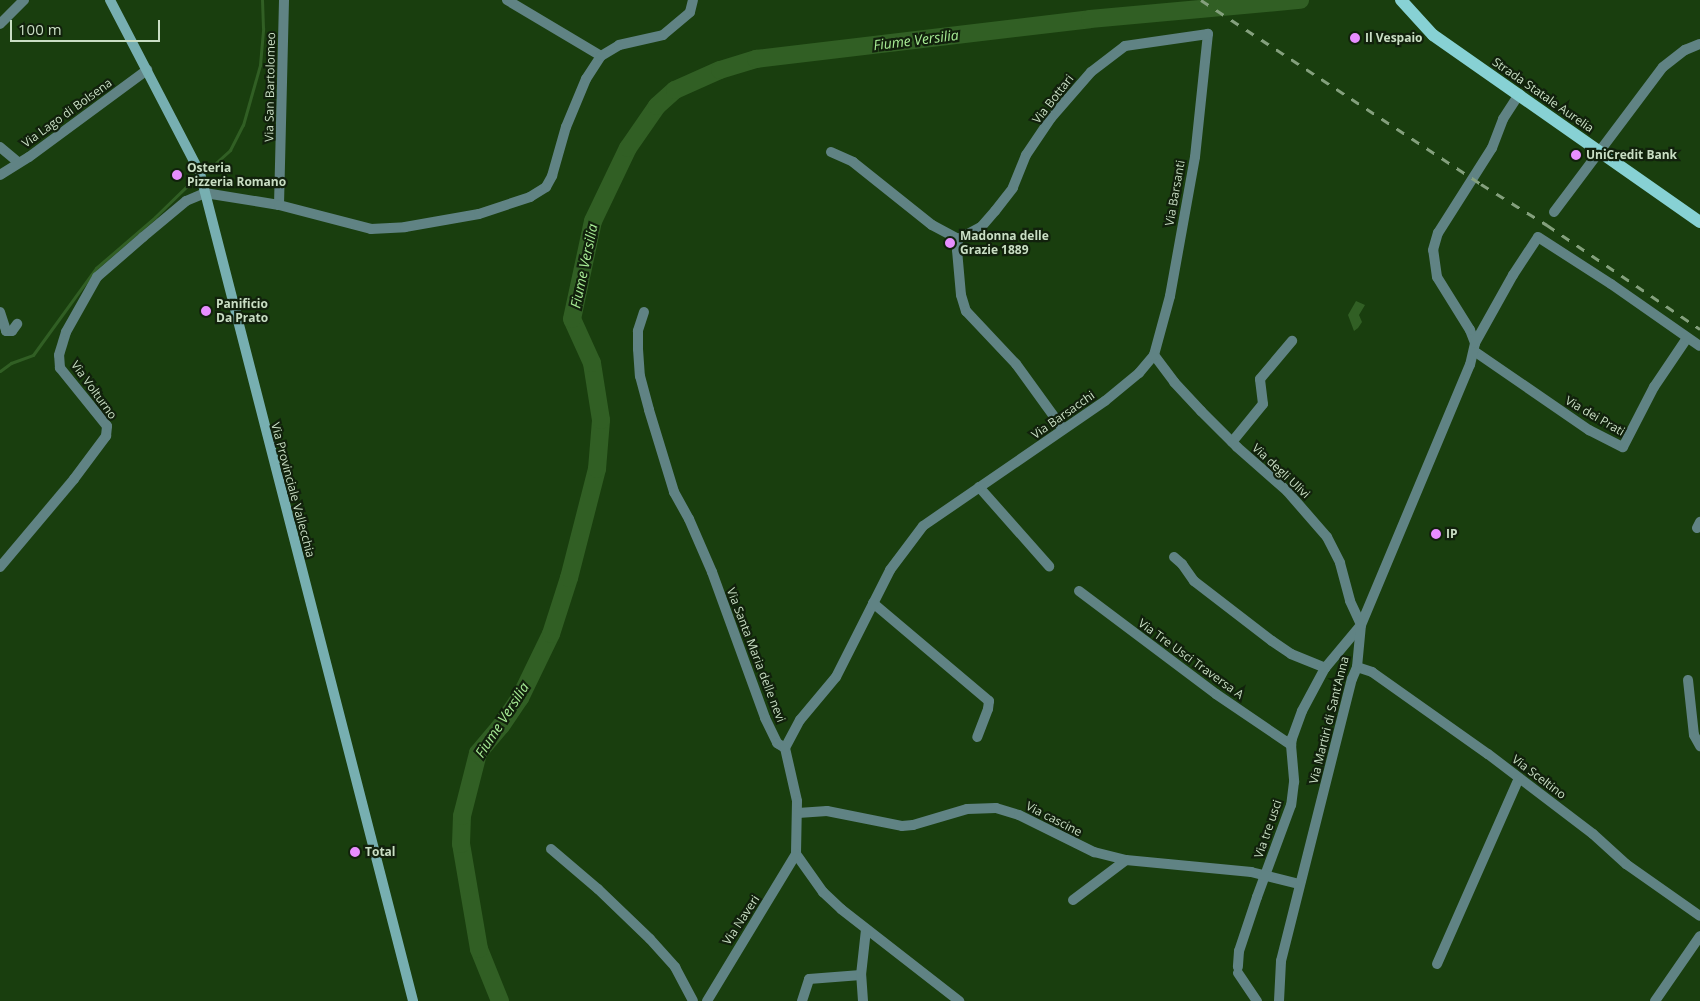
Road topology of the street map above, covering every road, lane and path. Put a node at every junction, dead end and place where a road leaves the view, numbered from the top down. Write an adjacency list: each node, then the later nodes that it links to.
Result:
1 (24, 0): 7 (street)
2 (110, 0): 11 (main road, Via Provinciale Vallecchia)
3 (284, 0): 19 (street, Via San Bartolomeo)
4 (507, 0): 10 (street)
5 (693, 0): 10 (street)
6 (1401, 0): 12 (main road, Strada Statale Aurelia)
7 (0, 24)
8 (1208, 34): 22 (street, Via Bottari); 30 (street, Via Barsanti)
9 (1700, 44): 15 (street)
10 (601, 56): 19 (street)
11 (147, 70): 16 (street, Via Lago di Bolsena); 18 (main road, Via Provinciale Vallecchia)
12 (1518, 94): 15 (main road, Strada Statale Aurelia); 29 (street)
13 (0, 146): 16 (street)
14 (831, 152): 22 (street)
15 (1599, 152): 20 (street); 21 (main road, Strada Statale Aurelia)
16 (18, 162): 17 (street, Via Lago di Bolsena)
17 (0, 175)
18 (205, 193): 19 (street); 36 (street, Via Volturno); 60 (main road, Via Provinciale Vallecchia)
19 (279, 205)
20 (1554, 212)
21 (1700, 222)
22 (958, 239): 31 (street)
23 (0, 312): 25 (street)
24 (644, 312): 46 (street, Via Santa Maria delle nevi)
25 (17, 324)
26 (1687, 338): 28 (street); 29 (street, Via dei Prati); 29 (street, Via Martiri di Sant'Anna)
27 (1292, 341): 32 (street)
28 (1700, 346)
29 (1475, 347): 39 (street, Via Martiri di Sant'Anna)
30 (1154, 355): 31 (street, Via Barsacchi); 32 (street, Via degli Ulivi)
31 (1063, 429): 33 (street, Via Barsacchi)
32 (1232, 442): 39 (street, Via degli Ulivi)
33 (979, 487): 35 (street); 38 (street, Via Barsacchi)
34 (1174, 557): 41 (street)
35 (1048, 566)
36 (0, 567)
37 (1079, 591): 44 (street, Via Tre Usci Traversa A)
38 (873, 603): 43 (street); 46 (street, Via Barsacchi)
39 (1360, 625): 40 (street, Via Martiri di Sant'Anna); 41 (street, Via tre usci)
40 (1357, 667): 47 (street, Via Sceltino); 53 (street, Via Martiri di Sant'Anna)
41 (1325, 668): 44 (street, Via tre usci)
42 (1688, 680): 45 (street)
43 (977, 737)
44 (1291, 745): 52 (street, Via tre usci)
45 (1700, 746)
46 (785, 748): 48 (street, Via Santa Maria delle nevi)
47 (1519, 778): 55 (street, Via Sceltino); 58 (street)
48 (798, 813): 50 (street, Via Santa Maria delle nevi); 51 (street, Via cascine)
49 (551, 849): 61 (street)
50 (796, 854): 56 (street); 62 (street, Via Naveri)
51 (1126, 860): 52 (street, Via cascine); 54 (street)
52 (1265, 876): 53 (street, Via cascine); 66 (street, Via tre usci)
53 (1300, 884): 67 (street, Via Martiri di Sant'Anna)
54 (1074, 900)
55 (1700, 916)
56 (866, 930): 59 (street); 65 (street)
57 (1700, 936): 68 (street)
58 (1437, 964)
59 (861, 975): 63 (street); 64 (street)
60 (412, 1001)
61 (694, 1001)
62 (707, 1001)
63 (802, 1001)
64 (863, 1001)
65 (959, 1001)
66 (1257, 1001)
67 (1279, 1001)
68 (1655, 1001)

